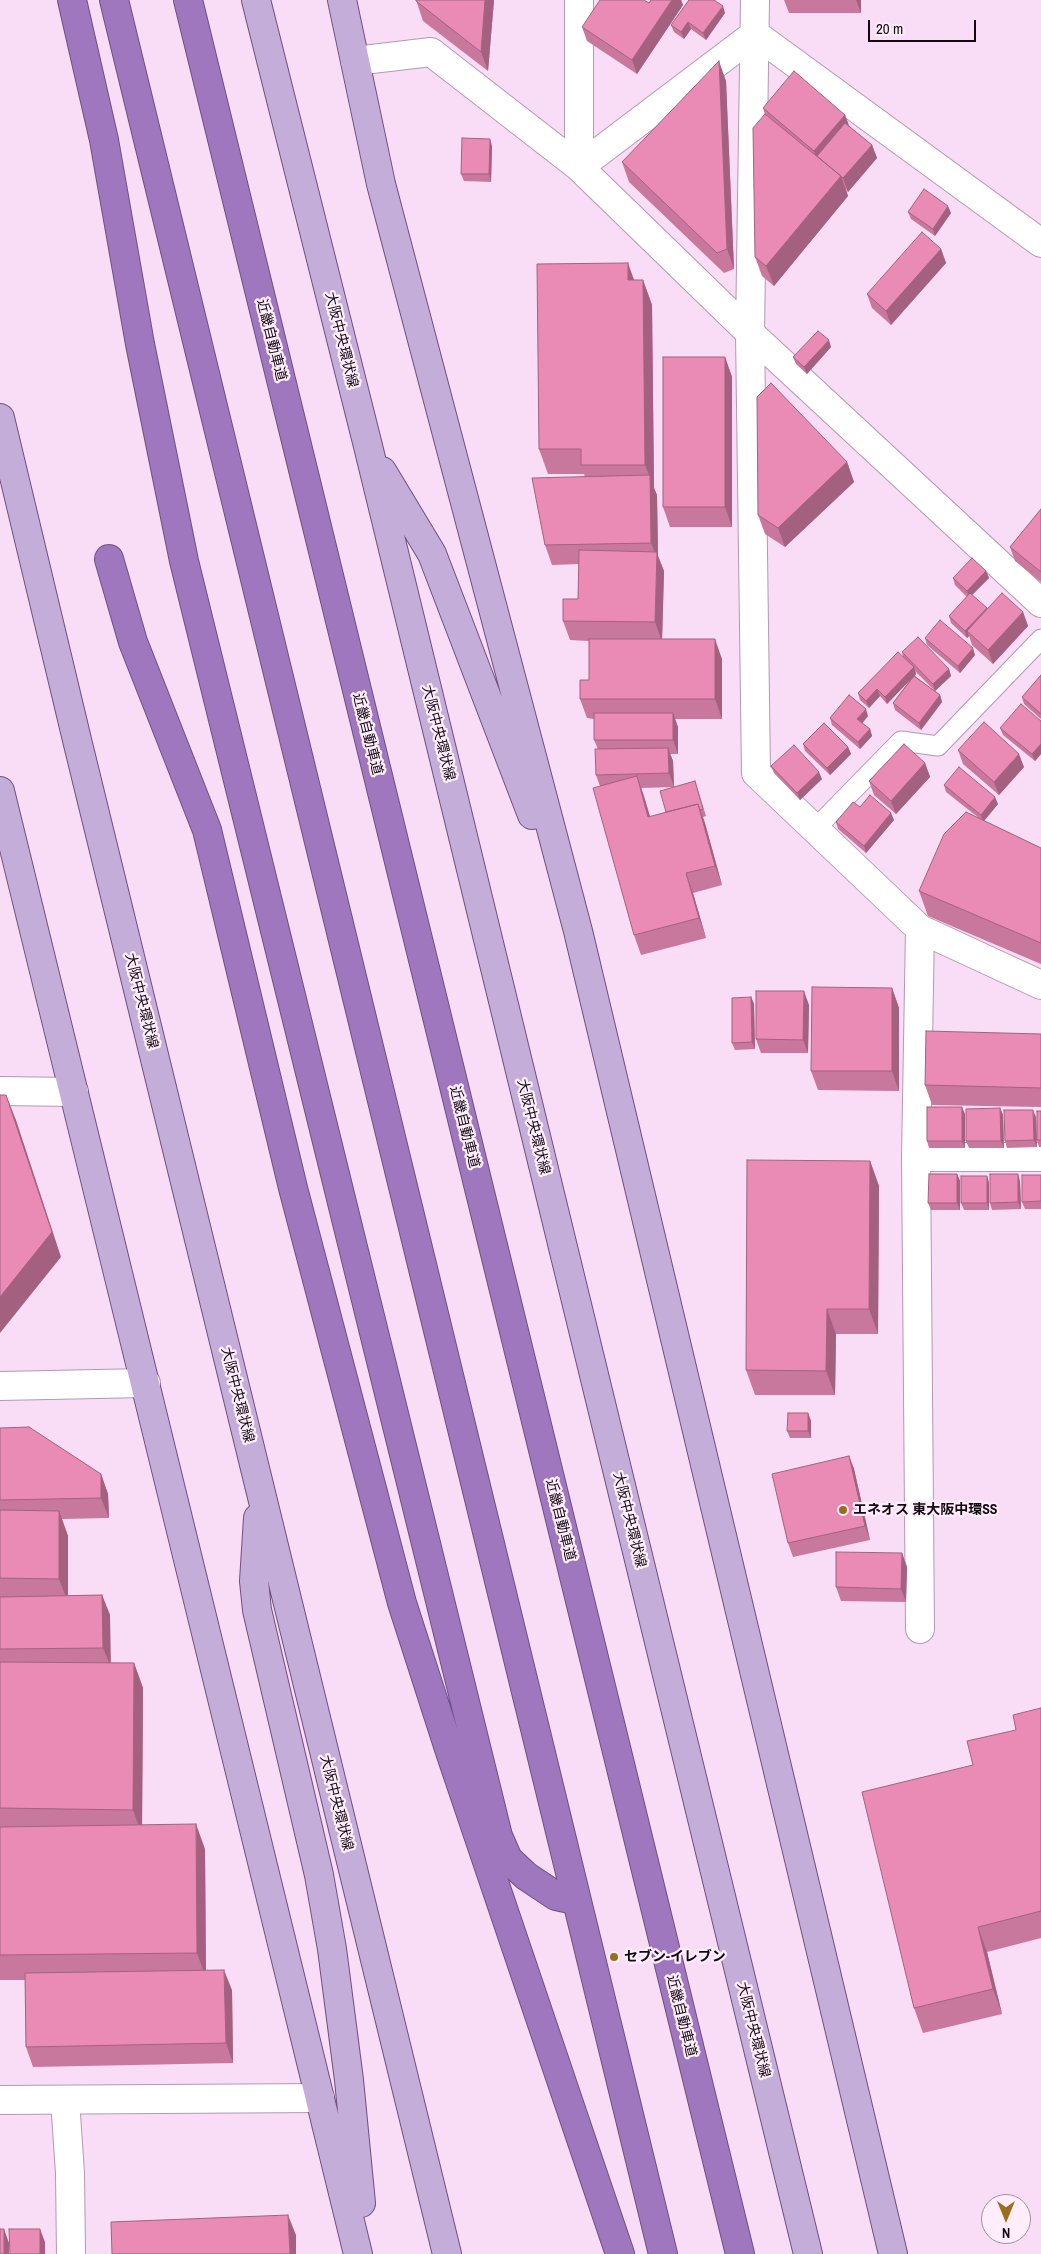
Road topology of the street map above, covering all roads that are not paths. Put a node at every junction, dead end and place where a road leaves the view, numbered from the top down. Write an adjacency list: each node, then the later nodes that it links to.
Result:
1 (72, 0): 31 (highway)
2 (114, 0): 41 (highway)
3 (188, 0): 42 (highway, 近畿自動車道)
4 (256, 0): 14 (main road, 大阪中央環状線)
5 (342, 0): 9 (main road)
6 (579, 0): 10 (street)
7 (755, 0): 8 (street)
8 (756, 34): 10 (street); 11 (street); 12 (street)
9 (355, 61): 10 (street); 21 (main road)
10 (579, 167): 12 (street)
11 (1041, 243)
12 (750, 334): 16 (street); 19 (street)
13 (0, 418): 29 (main road, 大阪中央環状線)
14 (368, 446): 21 (main road); 43 (main road, 大阪中央環状線)
15 (109, 559): 40 (highway)
16 (1041, 603)
17 (1041, 639): 19 (lane)
18 (0, 791): 24 (main road)
19 (815, 829): 20 (street)
20 (920, 930): 22 (street); 25 (street)
21 (578, 931): 35 (main road)
22 (1041, 984)
23 (0, 1091): 24 (street)
24 (74, 1092): 27 (main road)
25 (916, 1156): 26 (street); 30 (street)
26 (1041, 1157)
27 (146, 1383): 28 (street); 32 (main road)
28 (0, 1386)
29 (259, 1488): 38 (main road); 39 (main road, 大阪中央環状線)
30 (920, 1628)
31 (575, 1900)
32 (320, 2098): 34 (street); 37 (main road)
33 (0, 2100): 34 (street)
34 (65, 2100): 36 (street)
35 (871, 2166): 44 (main road); 45 (main road)
36 (71, 2254)
37 (358, 2254)
38 (365, 2254)
39 (447, 2254)
40 (620, 2254)
41 (663, 2254)
42 (740, 2254)
43 (808, 2254)
44 (875, 2254)
45 (893, 2254)

